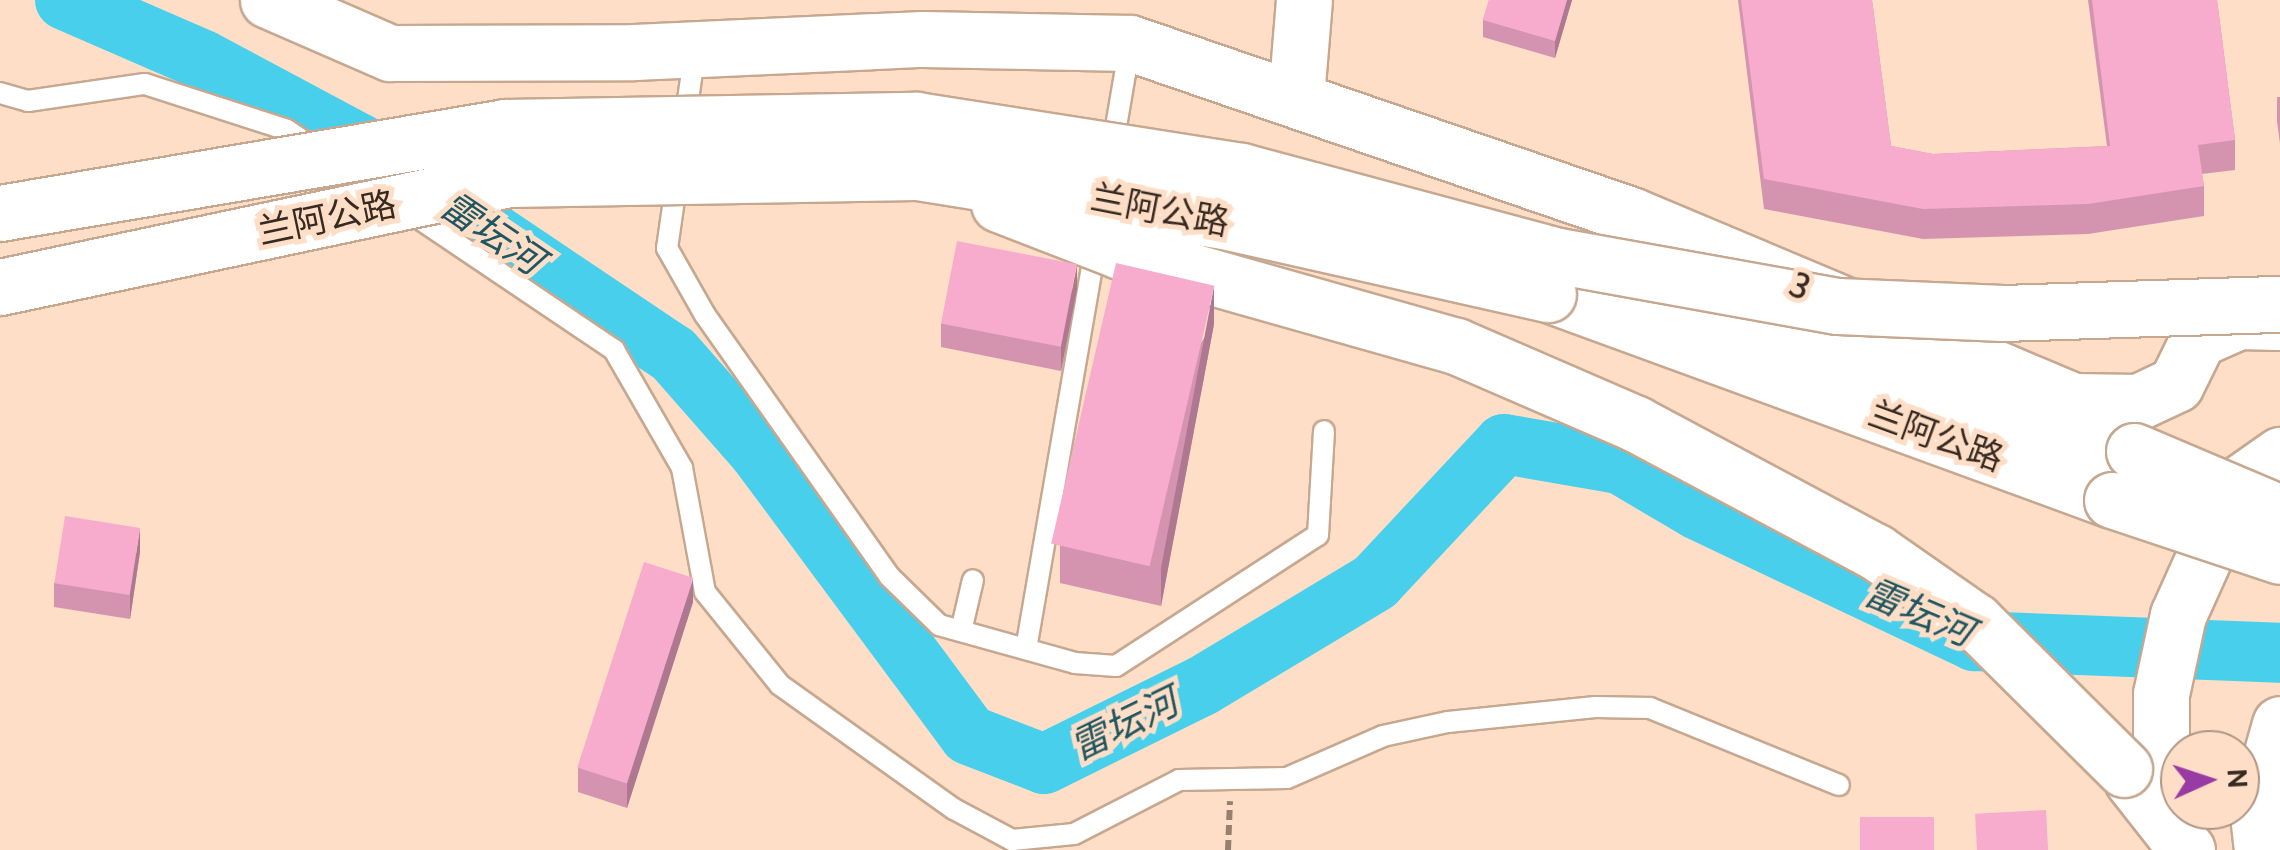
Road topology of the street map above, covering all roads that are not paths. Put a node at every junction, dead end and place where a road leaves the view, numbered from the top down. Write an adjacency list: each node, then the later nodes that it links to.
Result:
1 (268, 0): 4 (main road, 3)
2 (1304, 0): 6 (main road)
3 (1130, 43): 4 (main road, 3); 6 (main road, 3); 19 (lane)
4 (695, 48): 18 (lane)
5 (0, 93): 23 (lane)
6 (1296, 97): 12 (main road, 3)
7 (917, 172): 9 (main road, 兰阿公路, bridge); 10 (main road, 兰阿公路, bridge); 21 (main road, bridge)
8 (0, 213): 9 (main road, 兰阿公路, bridge)
9 (1554, 275): 11 (main road, bridge); 15 (main road, 兰阿公路, bridge); 16 (main road, 兰阿公路, bridge)
10 (0, 287)
11 (2280, 304)
12 (2280, 322)
13 (1324, 432): 19 (lane)
14 (2280, 455): 21 (main road, bridge)
15 (2280, 514)
16 (2280, 556)
17 (973, 580): 18 (lane)
18 (961, 632): 19 (lane)
19 (1026, 649)
20 (2280, 724): 25 (main road)
21 (2143, 756): 22 (main road); 24 (main road)
22 (2160, 776)
23 (1839, 785)
24 (2187, 850)
25 (2262, 850)

